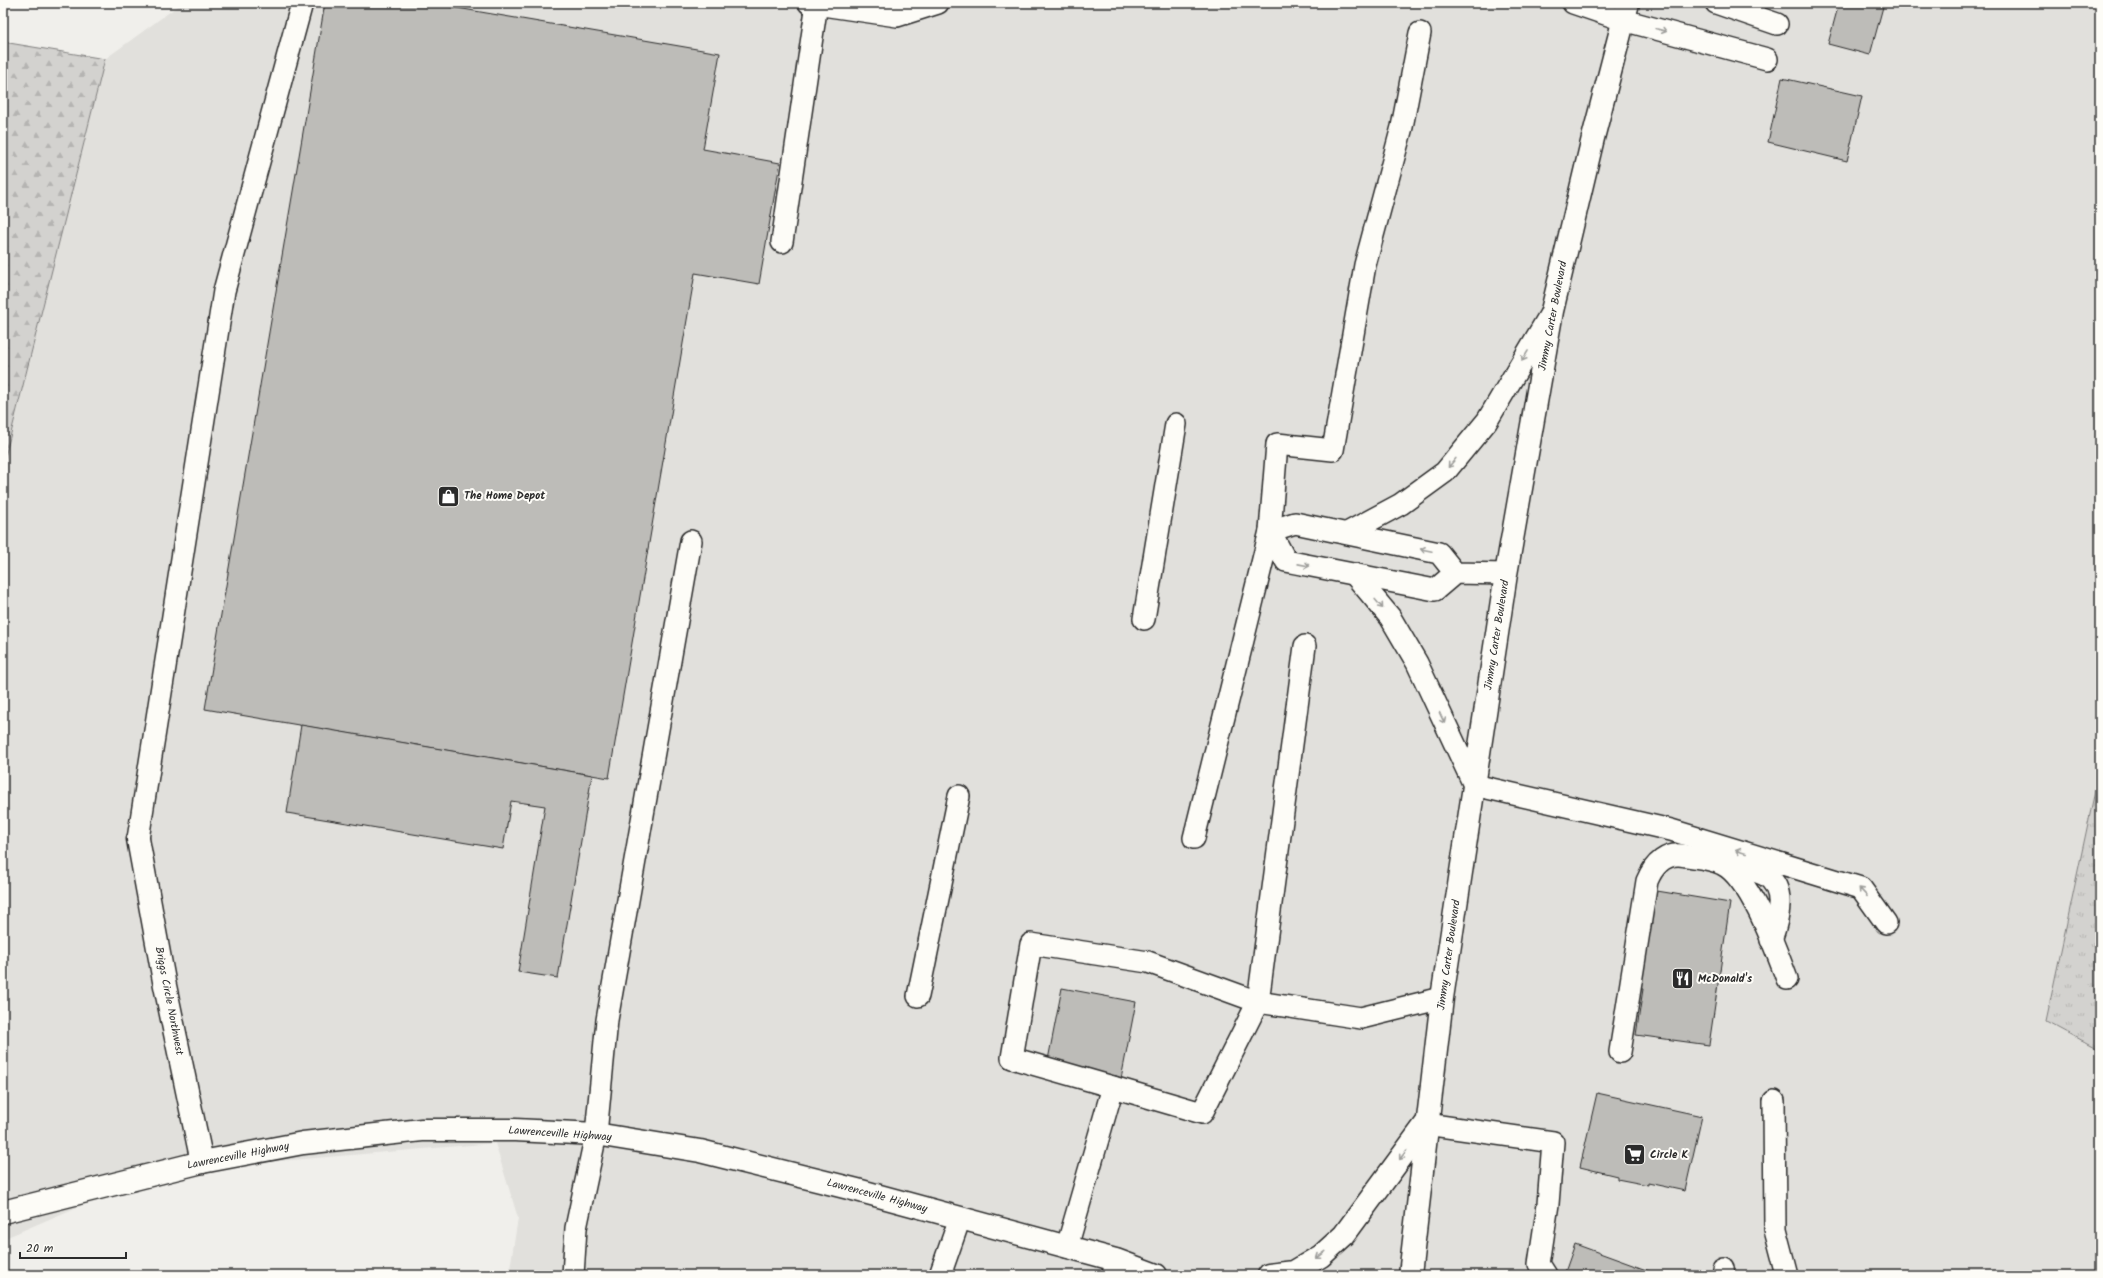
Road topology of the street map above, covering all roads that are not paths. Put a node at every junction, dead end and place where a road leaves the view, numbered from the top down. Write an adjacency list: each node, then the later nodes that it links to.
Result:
1 (302, 3): 24 (lane)
2 (814, 3): 3 (lane); 10 (lane)
3 (938, 3)
4 (1573, 3): 6 (lane)
5 (1716, 3): 7 (lane)
6 (1626, 12): 9 (lane, one-way to 9); 11 (main road, Jimmy Carter Boulevard)
7 (1777, 24)
8 (1420, 33): 13 (lane)
9 (1767, 58)
10 (782, 242)
11 (1552, 311): 14 (lane, one-way to 14); 18 (main road, Jimmy Carter Boulevard)
12 (1176, 424): 19 (lane)
13 (1270, 531): 14 (lane); 17 (lane, one-way to 17); 23 (lane)
14 (1347, 534): 16 (lane, one-way to 14)
15 (691, 541): 36 (lane)
16 (1455, 573): 17 (lane); 18 (lane)
17 (1354, 574): 21 (lane, one-way to 21)
18 (1506, 574): 21 (main road, Jimmy Carter Boulevard)
19 (1144, 619)
20 (1305, 646): 31 (lane)
21 (1474, 785): 26 (lane, one-way to 21); 30 (main road, Jimmy Carter Boulevard)
22 (959, 796): 29 (lane)
23 (1194, 838)
24 (138, 839): 37 (main road, Briggs Circle Northwest)
25 (1722, 864): 27 (lane); 27 (lane); 32 (lane)
26 (1886, 923)
27 (1772, 940): 28 (lane)
28 (1788, 979)
29 (918, 996)
30 (1442, 998): 31 (lane); 35 (main road, Jimmy Carter Boulevard)
31 (1258, 1002): 33 (lane); 33 (lane)
32 (1620, 1052)
33 (1113, 1087): 40 (lane)
34 (1774, 1101): 48 (lane)
35 (1426, 1124): 45 (main road, one-way to 45); 46 (main road, Jimmy Carter Boulevard); 47 (lane)
36 (596, 1134): 37 (main road, Lawrenceville Highway); 39 (main road, Lawrenceville Highway); 42 (lane)
37 (202, 1162): 38 (main road, Lawrenceville Highway)
38 (3, 1212)
39 (960, 1218): 40 (main road, Lawrenceville Highway); 43 (lane)
40 (1067, 1247): 41 (main road, Lawrenceville Highway)
41 (1114, 1268): 44 (main road, Lawrenceville Highway)
42 (573, 1275)
43 (940, 1275)
44 (1156, 1275)
45 (1269, 1275)
46 (1410, 1275)
47 (1546, 1275)
48 (1787, 1275)

